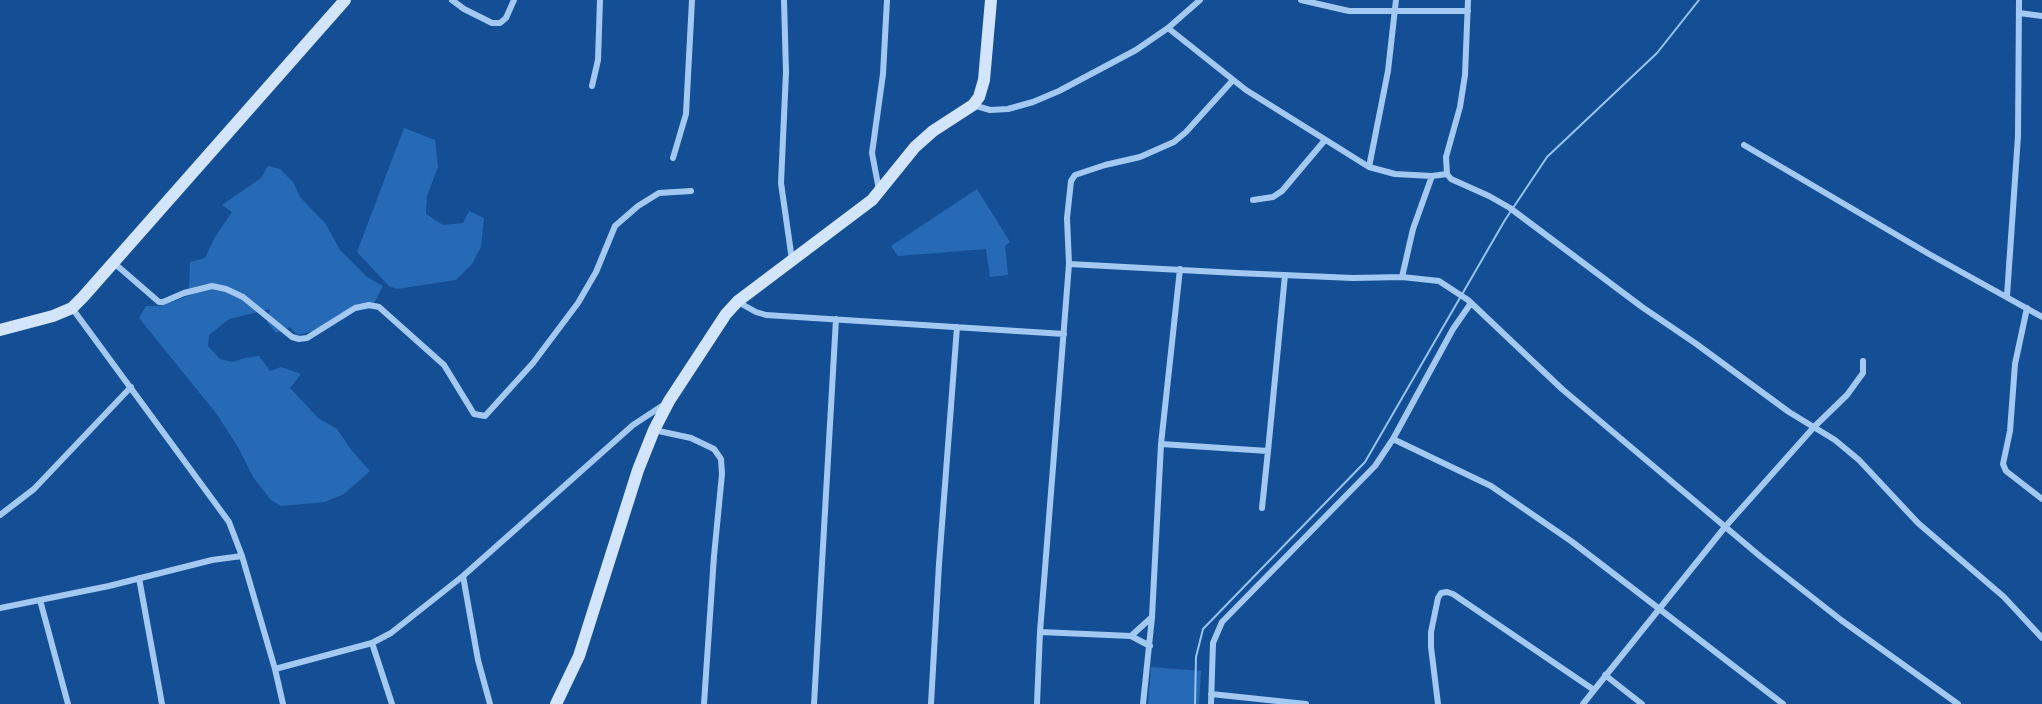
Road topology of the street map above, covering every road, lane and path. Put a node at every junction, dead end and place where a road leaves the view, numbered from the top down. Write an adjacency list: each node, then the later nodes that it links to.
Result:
1 (345, 0): 32 (street)
2 (452, 0): 3 (street)
3 (514, 0)
4 (600, 0): 20 (street)
5 (692, 0): 24 (street)
6 (784, 0): 31 (street)
7 (887, 0): 29 (street)
8 (991, 0): 21 (street)
9 (1200, 0): 18 (street)
10 (1300, 0): 14 (street)
11 (1396, 0): 14 (street)
12 (1468, 0): 15 (street)
13 (2019, 0): 16 (street)
14 (1396, 10): 15 (street); 25 (street)
15 (1468, 11): 26 (street)
16 (2019, 13): 17 (street); 37 (street)
17 (2042, 16)
18 (1168, 28): 19 (street); 21 (street)
19 (1233, 80): 22 (street); 33 (street)
20 (592, 86)
21 (973, 105): 29 (street)
22 (1325, 140): 25 (street); 30 (street)
23 (1744, 146): 37 (street)
24 (673, 158)
25 (1369, 167): 27 (street)
26 (1447, 174): 27 (street); 50 (street)
27 (1432, 176): 36 (street)
28 (691, 191): 32 (street)
29 (880, 191): 31 (street)
30 (1253, 200)
31 (792, 260): 38 (street)
32 (113, 263): 40 (street)
33 (1069, 264): 34 (street); 46 (street)
34 (1180, 269): 35 (street); 53 (street)
35 (1285, 275): 36 (street); 54 (street)
36 (1402, 277): 39 (street)
37 (2007, 296): 41 (street)
38 (738, 302): 43 (street); 49 (street)
39 (1470, 302): 52 (street); 58 (street)
40 (72, 308): 45 (street); 48 (street)
41 (2027, 308): 42 (street); 55 (street)
42 (2042, 317)
43 (836, 319): 44 (street); 82 (street)
44 (957, 327): 46 (street); 83 (street)
45 (0, 330)
46 (1064, 334): 66 (street)
47 (1863, 361): 50 (street)
48 (131, 387): 57 (street); 59 (street)
49 (669, 401): 51 (street); 60 (street)
50 (1814, 427): 58 (street); 68 (street)
51 (654, 429): 80 (street); 81 (street)
52 (1393, 439): 64 (street); 74 (street)
53 (1161, 444): 54 (street); 65 (street)
54 (1268, 451): 56 (street)
55 (2042, 499)
56 (1262, 508)
57 (0, 515)
58 (1725, 527): 64 (street); 92 (street)
59 (242, 556): 61 (street); 71 (street)
60 (463, 576): 69 (street); 79 (street)
61 (139, 578): 62 (street); 76 (street)
62 (40, 600): 63 (street); 75 (street)
63 (0, 608)
64 (1658, 609): 72 (street); 91 (street)
65 (1152, 617): 67 (street); 70 (street)
66 (1040, 632): 67 (street); 84 (street)
67 (1131, 636): 70 (street)
68 (2042, 638)
69 (372, 643): 71 (street); 78 (street)
70 (1150, 646): 85 (street)
71 (275, 669): 77 (street)
72 (1605, 675): 73 (street); 90 (street)
73 (1594, 690): 88 (street); 89 (street)
74 (1211, 694): 86 (street); 87 (street)
75 (68, 704)
76 (162, 704)
77 (283, 704)
78 (392, 704)
79 (490, 704)
80 (556, 704)
81 (704, 704)
82 (814, 704)
83 (931, 704)
84 (1037, 704)
85 (1143, 704)
86 (1211, 704)
87 (1306, 704)
88 (1438, 704)
89 (1583, 704)
90 (1642, 704)
91 (1784, 704)
92 (1958, 704)

